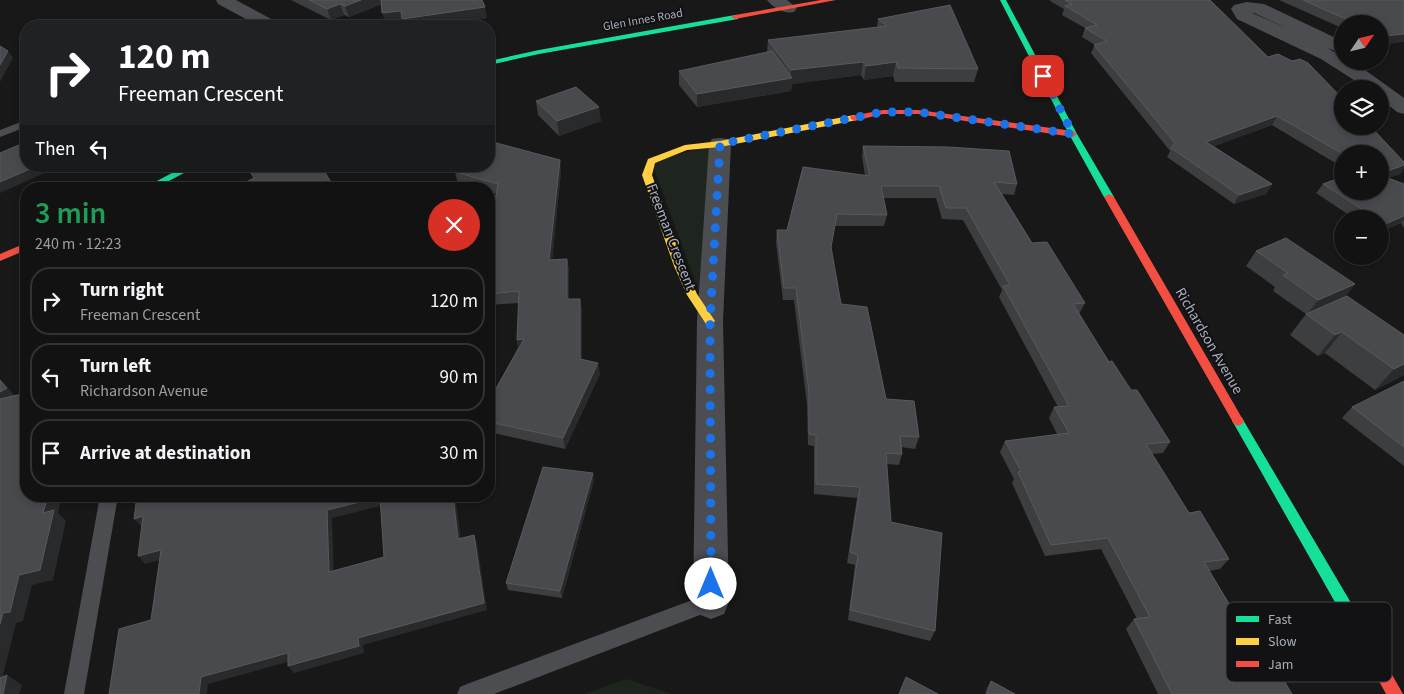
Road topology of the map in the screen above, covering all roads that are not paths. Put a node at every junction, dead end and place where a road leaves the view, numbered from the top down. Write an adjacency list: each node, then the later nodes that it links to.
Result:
1 (224, 0): 5 (street)
2 (833, 0): 4 (street, Glen Innes Road)
3 (1003, 0): 12 (street, Richardson Avenue)
4 (781, 4): 7 (street, Glen Innes Road)
5 (259, 20)
6 (1329, 46): 9 (street)
7 (495, 62)
8 (1383, 70): 9 (street)
9 (1401, 96)
10 (20, 126): 11 (lane)
11 (0, 134)
12 (1073, 134): 13 (street, Freeman Crescent); 21 (street, Richardson Avenue)
13 (720, 144): 18 (street, Freeman Crescent); 18 (street, Freeman Crescent)
14 (181, 172): 15 (street)
15 (160, 182)
16 (20, 249): 17 (street)
17 (0, 258)
18 (710, 321): 20 (street, Freeman Crescent)
19 (108, 502): 24 (lane)
20 (711, 602): 23 (lane)
21 (1341, 602)
22 (1387, 682): 25 (street, Richardson Avenue)
23 (471, 693)
24 (74, 694)
25 (1394, 694)

